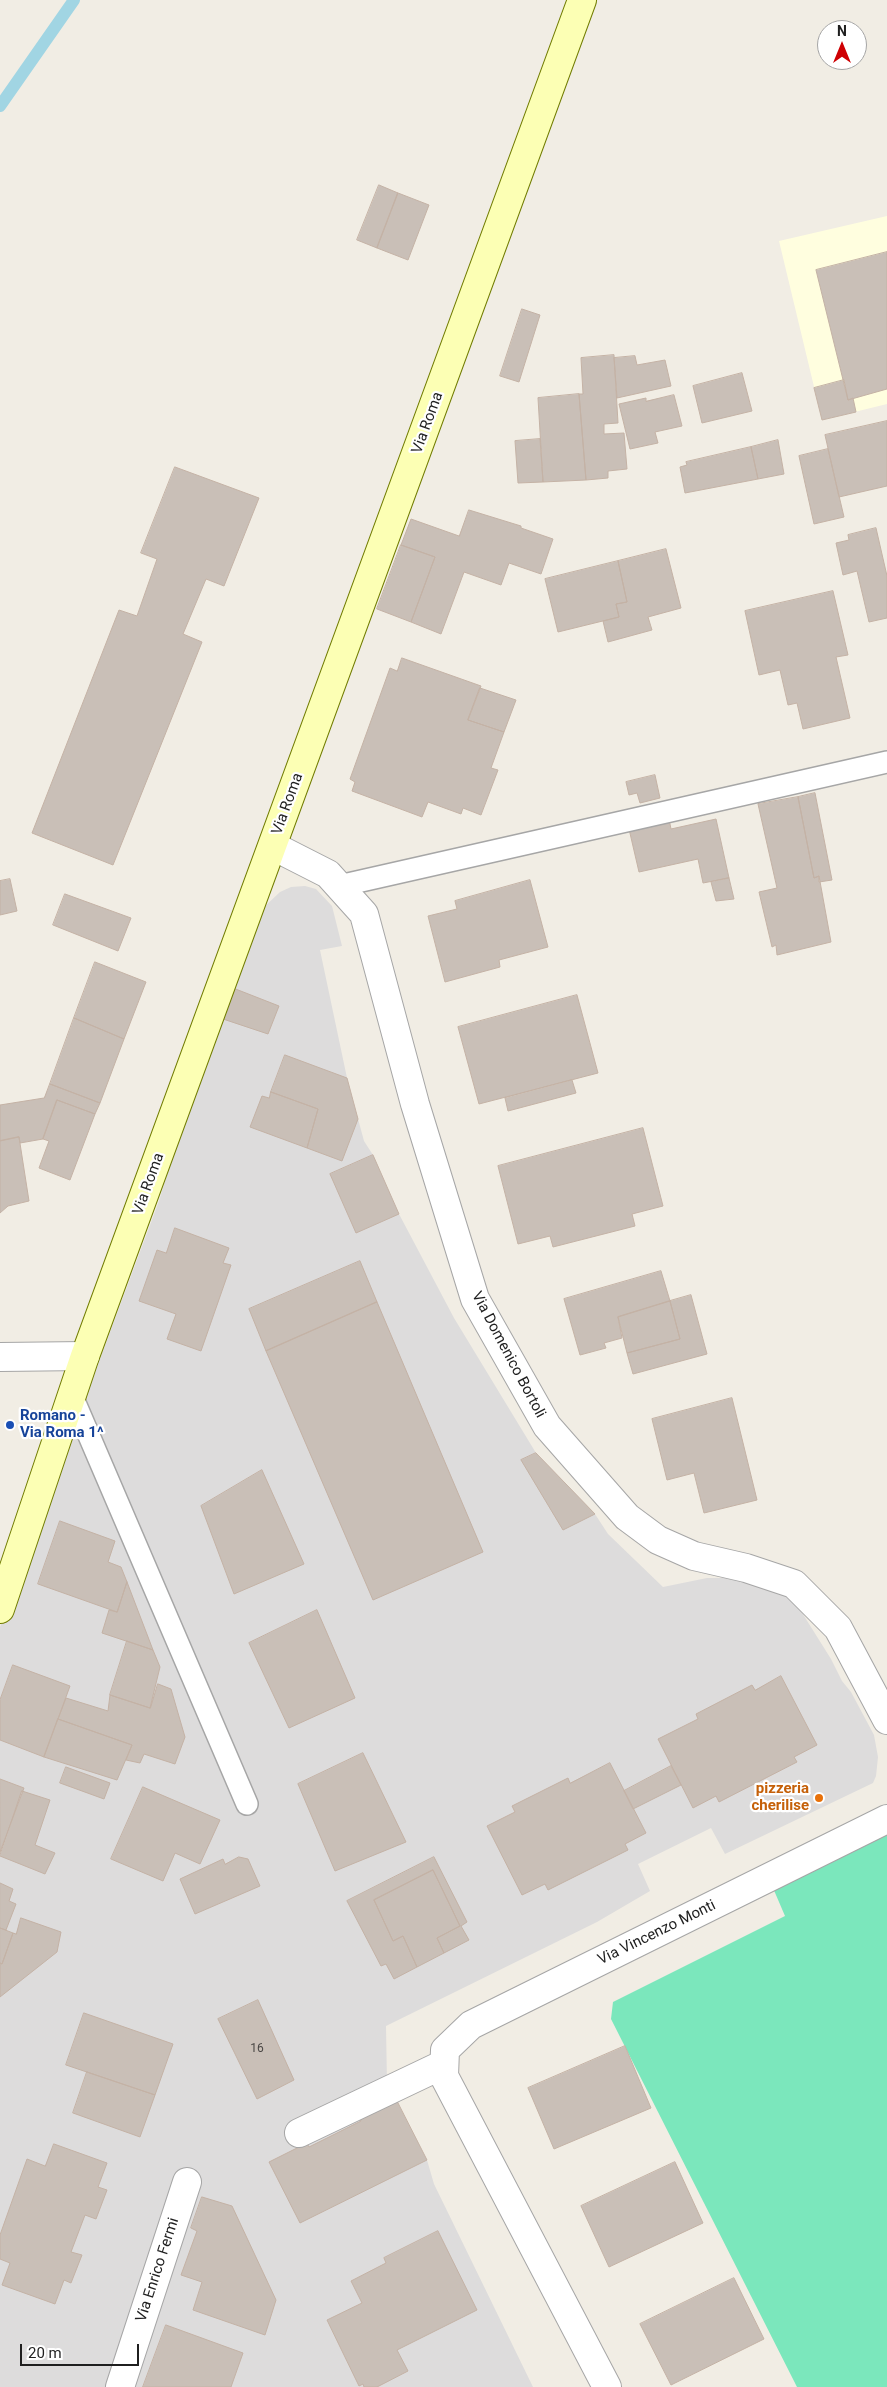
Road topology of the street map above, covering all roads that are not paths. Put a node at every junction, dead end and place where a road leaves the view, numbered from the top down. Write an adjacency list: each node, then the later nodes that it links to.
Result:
1 (582, 0): 3 (main road, Via Roma)
2 (887, 762): 4 (lane)
3 (273, 846): 4 (street, Via Domenico Bortoli); 5 (main road, Via Roma)
4 (338, 886): 9 (street, Via Domenico Bortoli)
5 (85, 1356): 6 (street); 7 (main road, Via Roma)
6 (0, 1357)
7 (72, 1396): 8 (main road, Via Roma); 10 (lane)
8 (0, 1609)
9 (887, 1720)
10 (247, 1804)
11 (887, 1819): 12 (street, Via Vincenzo Monti)
12 (444, 2064): 13 (street); 16 (street)
13 (299, 2133)
14 (187, 2182): 15 (street, Via Enrico Fermi)
15 (120, 2387)
16 (607, 2387)

